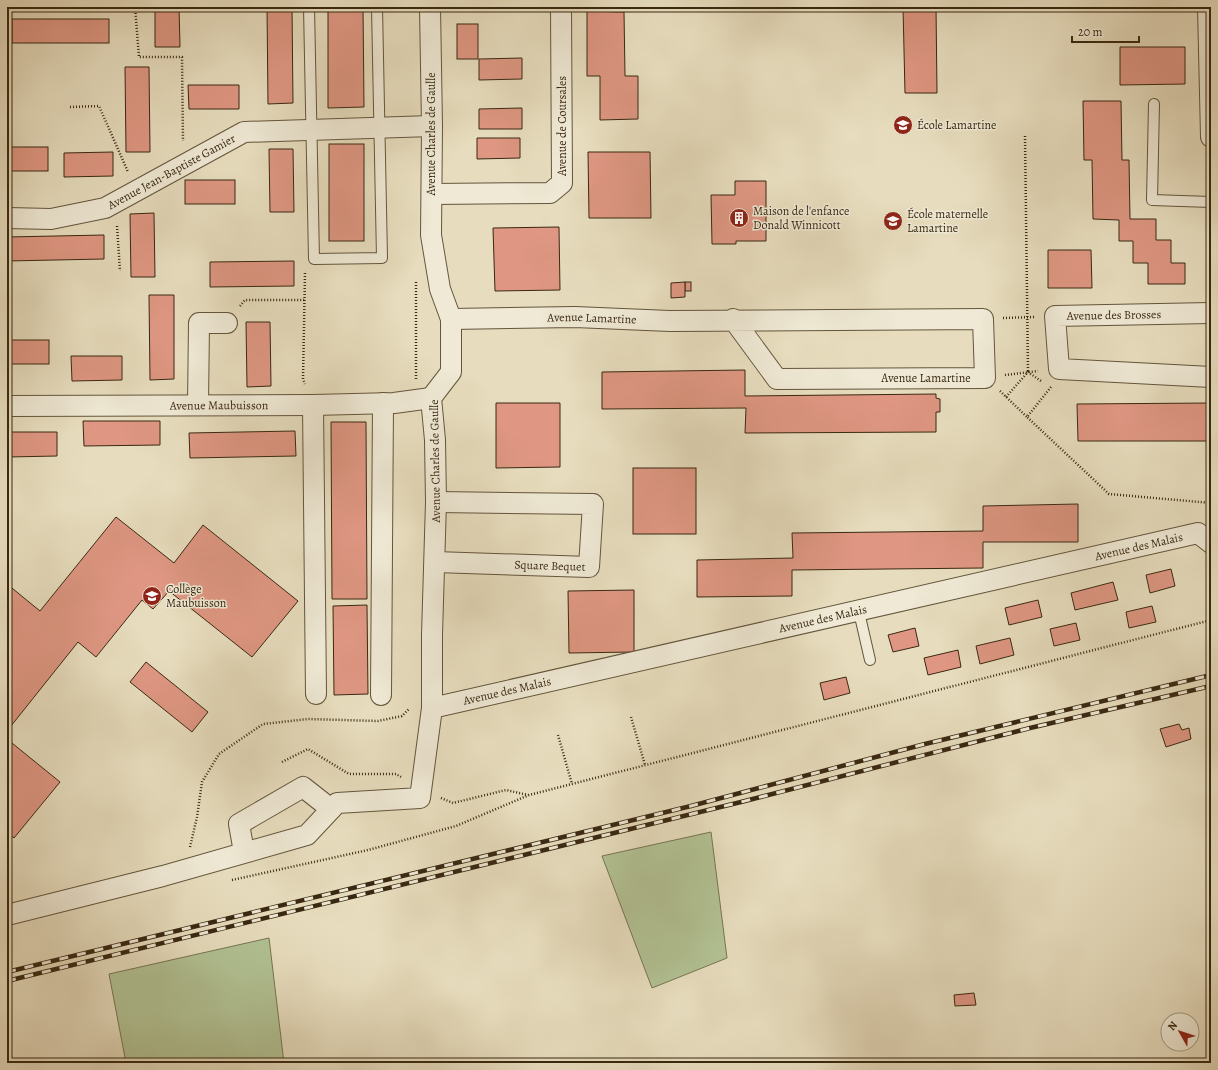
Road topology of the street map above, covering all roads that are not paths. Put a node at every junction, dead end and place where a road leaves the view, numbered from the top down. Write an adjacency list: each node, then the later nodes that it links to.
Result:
1 (309, 7): 9 (lane)
2 (378, 7): 10 (lane)
3 (430, 7): 8 (street, Avenue Charles de Gaulle)
4 (562, 7): 12 (street, Avenue de Coursales)
5 (1208, 7): 6 (street)
6 (1210, 41): 11 (street)
7 (1154, 104): 13 (lane)
8 (432, 126): 10 (street, Avenue Jean-Baptiste Gamier); 12 (street, Avenue Charles de Gaulle)
9 (312, 128): 10 (street, Avenue Jean-Baptiste Gamier); 10 (lane); 14 (street, Avenue Jean-Baptiste Gamier)
10 (380, 128)
11 (1211, 137)
12 (432, 194): 16 (street, Avenue Charles de Gaulle)
13 (1211, 202)
14 (7, 218)
15 (1211, 313): 19 (street, Avenue des Brosses)
16 (451, 319): 17 (street, Avenue Lamartine); 20 (street, Avenue Charles de Gaulle)
17 (733, 319): 17 (street, Avenue Lamartine)
18 (227, 323): 22 (street)
19 (1211, 377)
20 (431, 398): 21 (street, Avenue Maubuisson); 25 (street, Avenue Charles de Gaulle)
21 (383, 403): 23 (street, Avenue Maubuisson); 31 (street)
22 (198, 405): 23 (street, Avenue Maubuisson); 24 (street, Avenue Maubuisson)
23 (313, 405): 30 (street)
24 (7, 406)
25 (436, 502): 27 (street, Avenue Charles de Gaulle); 27 (street, Square Bequet)
26 (1211, 543): 28 (street, Avenue des Malais)
27 (435, 562): 32 (street, Avenue Charles de Gaulle)
28 (858, 612): 29 (lane); 32 (street, Avenue des Malais)
29 (870, 660)
30 (316, 694)
31 (381, 694)
32 (432, 708): 33 (street, Avenue Charles de Gaulle)
33 (332, 809): 34 (street); 34 (street)
34 (244, 852): 35 (street)
35 (7, 915)

